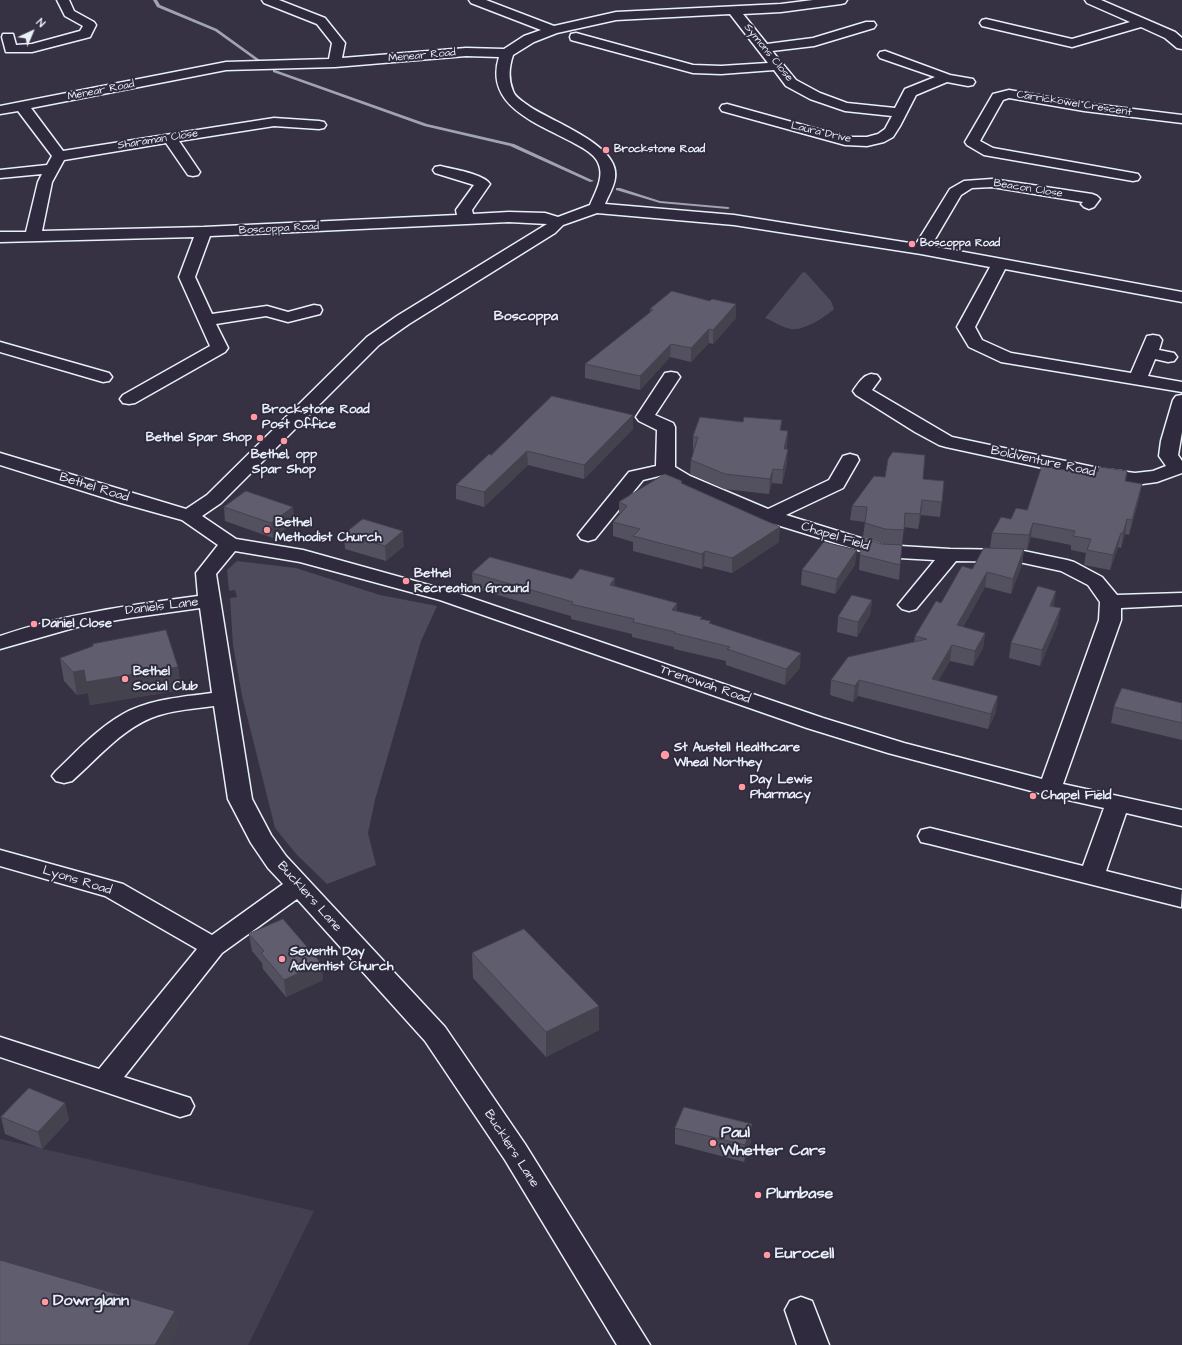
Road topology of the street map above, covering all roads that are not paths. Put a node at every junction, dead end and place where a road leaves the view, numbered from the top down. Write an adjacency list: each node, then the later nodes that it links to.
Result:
1 (65, 0): 16 (street)
2 (268, 0): 20 (street)
3 (475, 0): 10 (street)
4 (841, 0): 6 (street)
5 (1091, 0): 8 (street)
6 (734, 11): 10 (street); 17 (street, Symons Close)
7 (986, 22): 8 (street)
8 (1142, 22): 11 (street)
9 (870, 26): 17 (street)
10 (553, 30): 18 (street)
11 (1176, 34): 15 (street)
12 (576, 38): 14 (street)
13 (611, 38): 14 (street)
14 (597, 44): 21 (street)
15 (1182, 45)
16 (10, 48)
17 (763, 48): 21 (street, Symons Close)
18 (507, 53): 20 (street, Menear Road); 40 (street)
19 (885, 55): 22 (street)
20 (335, 63): 26 (street, Menear Road)
21 (776, 66): 29 (street, Symons Close)
22 (946, 78): 23 (street); 29 (street, Laura Drive)
23 (968, 82)
24 (990, 88): 25 (street)
25 (1009, 94): 30 (street, Carrickowel Crescent); 38 (street, Carrickowel Crescent)
26 (22, 106): 28 (street, Menear Road); 33 (street)
27 (727, 108): 29 (street, Laura Drive)
28 (0, 110)
29 (899, 113)
30 (1182, 119)
31 (320, 125): 32 (street, Sharaman Close)
32 (170, 138): 33 (street, Sharaman Close); 36 (street)
33 (59, 156): 34 (street)
34 (51, 169): 37 (street); 44 (street)
35 (440, 170): 41 (street)
36 (193, 172)
37 (0, 174)
38 (1133, 176)
39 (1089, 204): 46 (street, Beacon Close)
40 (596, 208): 42 (street); 46 (street)
41 (466, 220): 42 (street, Boscoppa Road); 43 (street, Boscoppa Road)
42 (558, 222): 64 (street)
43 (204, 232): 44 (street, Boscoppa Road); 50 (street)
44 (33, 236): 45 (street, Boscoppa Road)
45 (0, 237)
46 (921, 250): 47 (street)
47 (1000, 263): 48 (street); 56 (street)
48 (1182, 297)
49 (314, 310): 50 (street)
50 (206, 320): 58 (street)
51 (0, 347): 54 (street)
52 (1168, 357): 56 (street)
53 (671, 376): 63 (street)
54 (91, 378)
55 (871, 379): 62 (street, Boldventure Road)
56 (1137, 380): 57 (street)
57 (1182, 387)
58 (129, 399)
59 (1182, 400): 62 (street, Boldventure Road)
60 (0, 459): 64 (street, Bethel Road)
61 (850, 460): 65 (street, Chapel Field)
62 (1180, 468)
63 (666, 469): 65 (street, Chapel Field); 66 (street)
64 (189, 516): 67 (street, Bethel Road)
65 (768, 516): 68 (street, Chapel Field)
66 (588, 536)
67 (230, 544): 70 (street, Bucklers Lane); 76 (street, Trenowah Road)
68 (950, 555): 71 (street, Chapel Field); 72 (street)
69 (1182, 599): 71 (street)
70 (209, 602): 73 (street, Daniels Lane); 74 (street, Bucklers Lane)
71 (1110, 602): 76 (street)
72 (909, 606)
73 (0, 643)
74 (225, 698): 75 (street); 82 (street, Bucklers Lane)
75 (64, 776)
76 (1050, 788): 77 (street, Trenowah Road)
77 (1118, 805): 78 (street, Trenowah Road); 81 (street)
78 (1182, 818)
79 (930, 836): 81 (street)
80 (0, 858): 84 (street, Lyons Road)
81 (1092, 876): 83 (street)
82 (298, 886): 84 (street); 89 (street, Bucklers Lane)
83 (1181, 898)
84 (213, 947): 86 (street)
85 (0, 1047): 86 (street)
86 (106, 1080): 87 (street)
87 (180, 1106)
88 (801, 1310): 90 (street)
89 (634, 1345)
90 (813, 1345)

